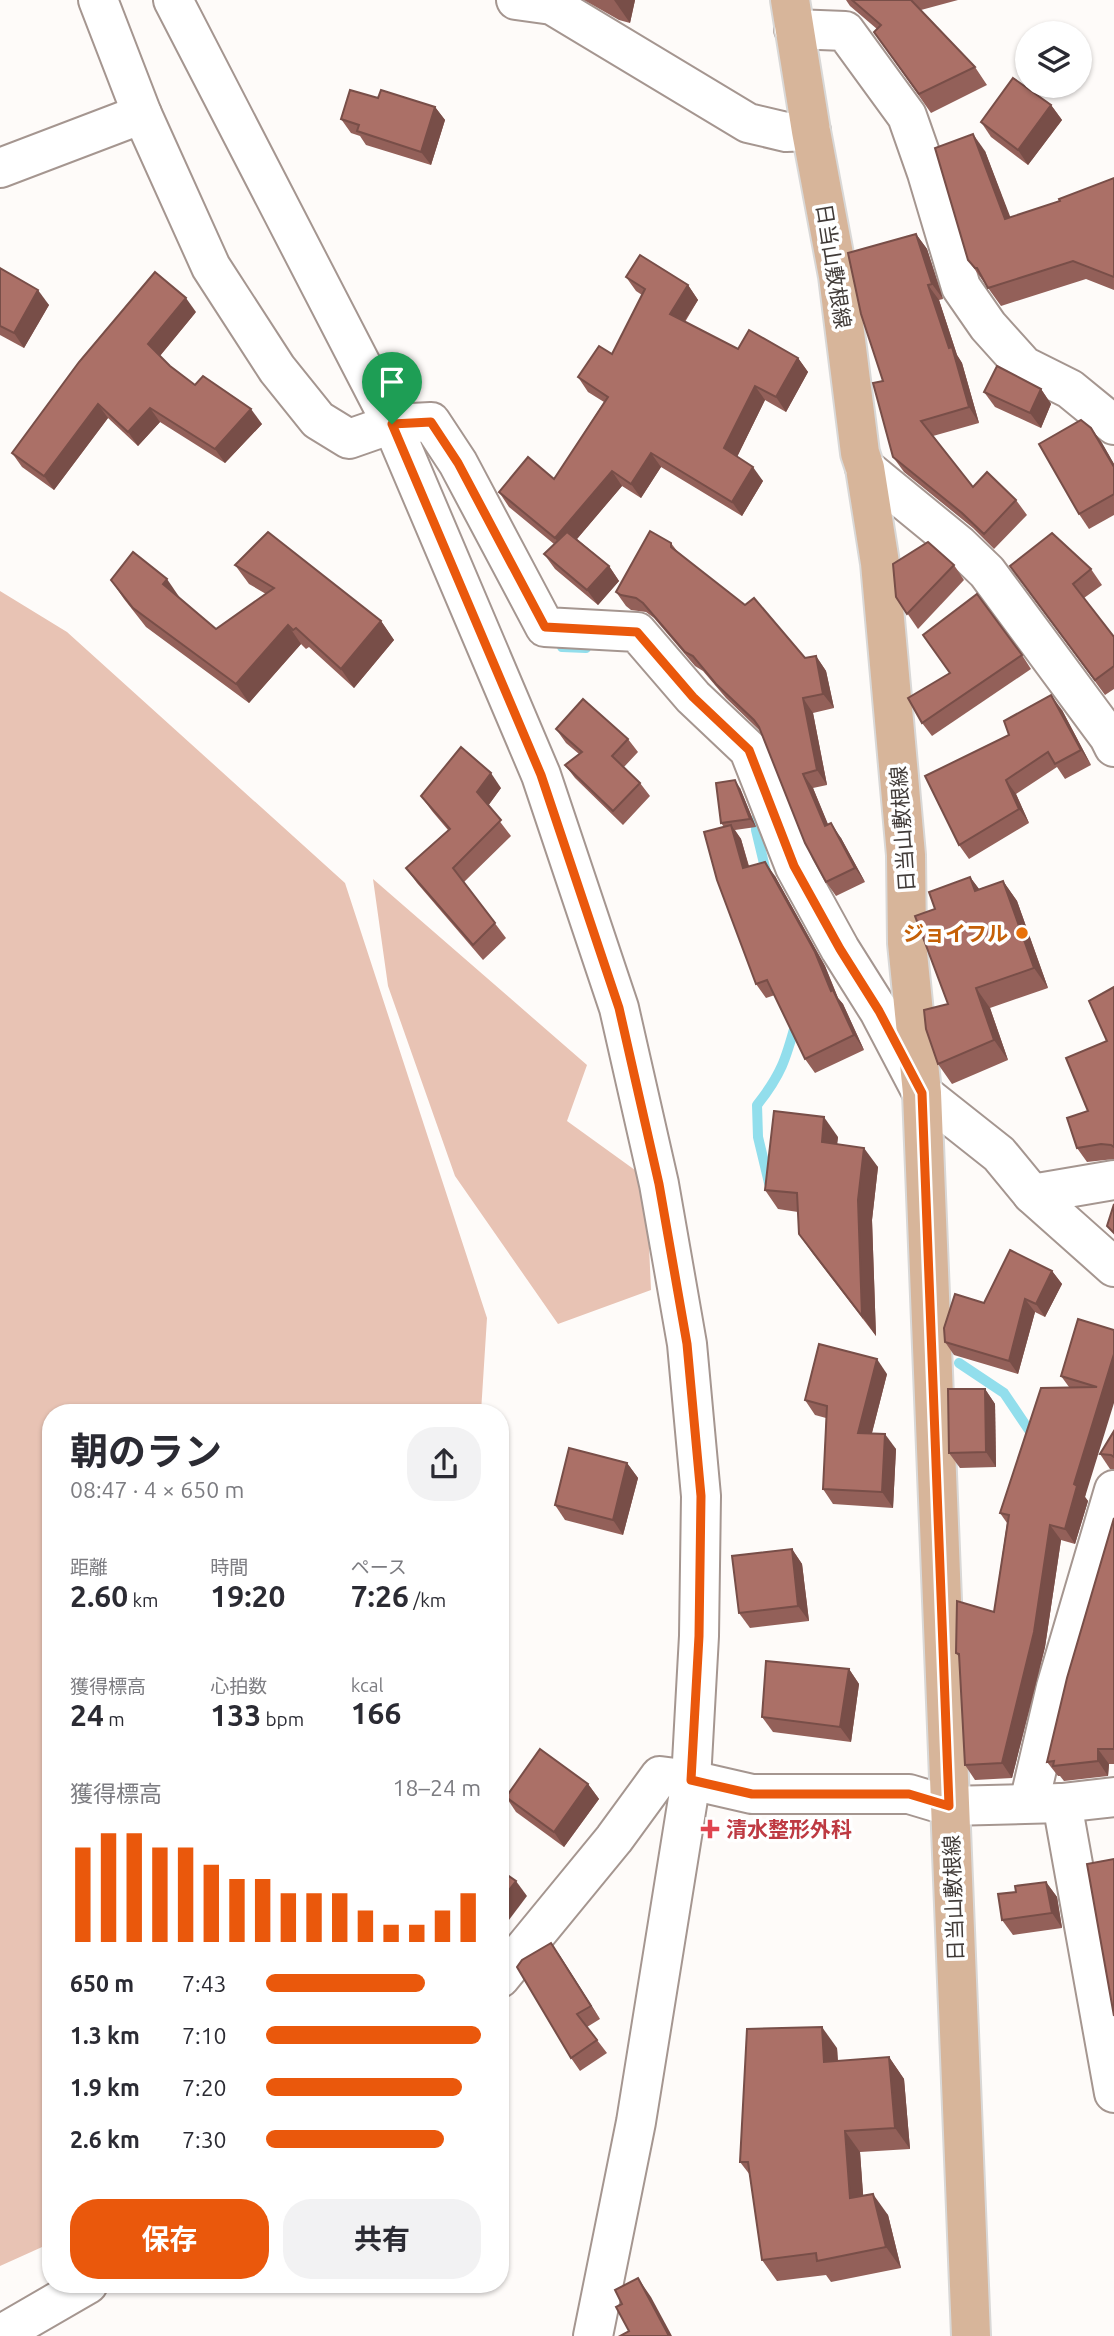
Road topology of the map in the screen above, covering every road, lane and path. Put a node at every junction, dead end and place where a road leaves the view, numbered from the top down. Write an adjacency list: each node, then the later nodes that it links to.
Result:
1 (98, 0): 5 (street)
2 (173, 0): 8 (street)
3 (516, 0): 6 (street)
4 (792, 15): 6 (main road, 日当山敷根線); 9 (street)
5 (142, 114): 7 (street); 8 (street)
6 (811, 131): 10 (main road, 日当山敷根線)
7 (0, 168)
8 (392, 424): 12 (street); 17 (street)
9 (1114, 425)
10 (864, 468): 11 (street); 12 (main road, 日当山敷根線)
11 (1114, 747)
12 (922, 1093): 14 (street); 20 (main road, 日当山敷根線)
13 (1114, 1180): 14 (street)
14 (1032, 1194): 15 (street)
15 (1114, 1267)
16 (1114, 1490): 19 (street)
17 (691, 1780): 20 (street); 21 (street); 25 (street)
18 (1114, 1797): 19 (street)
19 (1045, 1803): 20 (street); 22 (street)
20 (949, 1806): 26 (main road, 日当山敷根線)
21 (509, 1967)
22 (1114, 2093)
23 (72, 2293): 24 (street)
24 (0, 2335)
25 (593, 2336)
26 (971, 2336)

